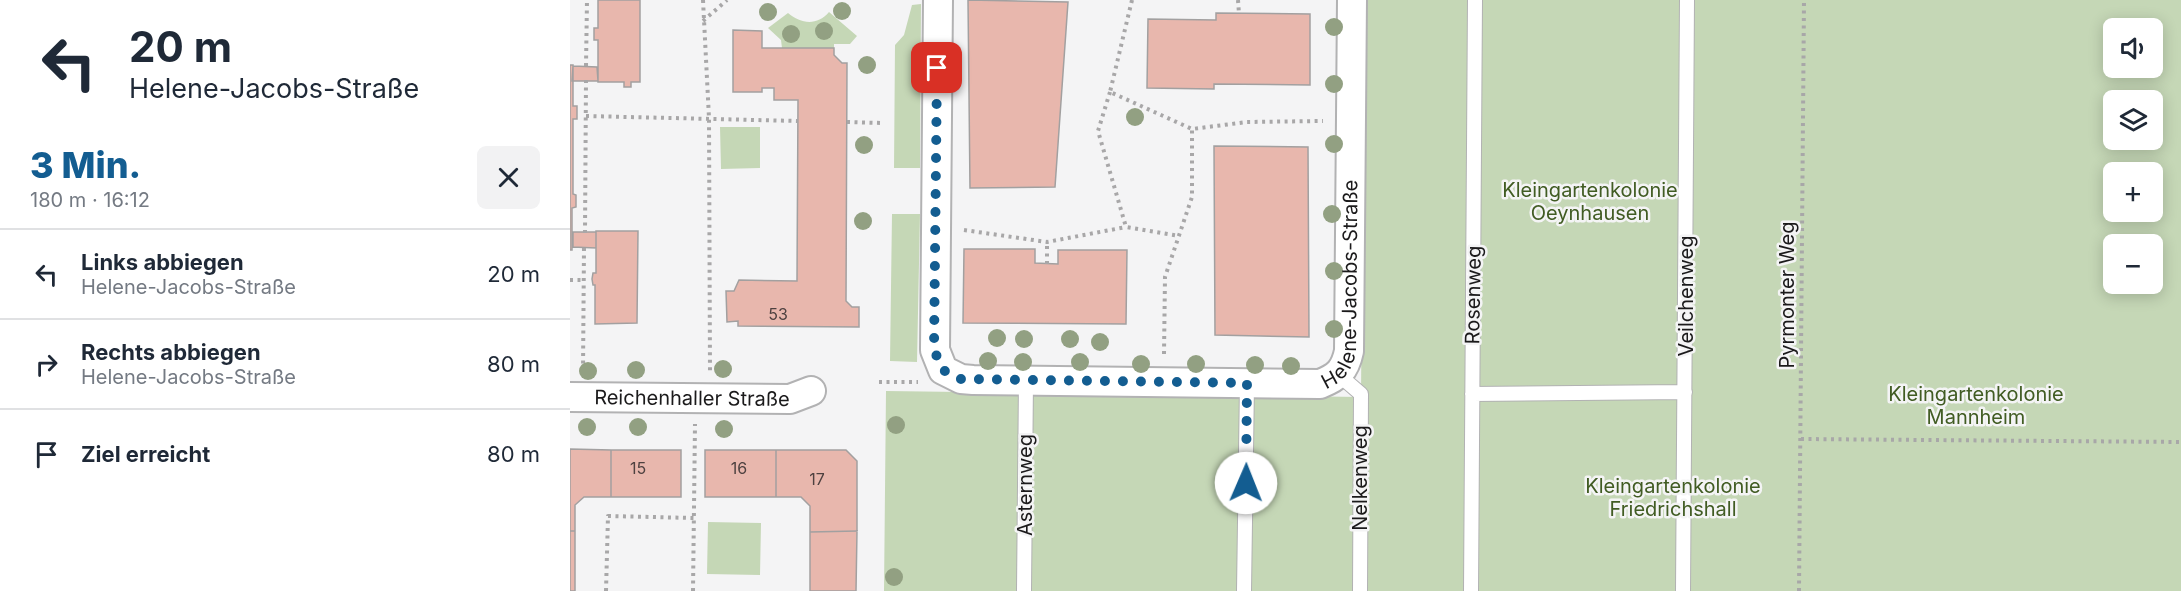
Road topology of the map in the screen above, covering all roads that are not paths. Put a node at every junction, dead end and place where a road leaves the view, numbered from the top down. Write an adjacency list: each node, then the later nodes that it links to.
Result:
1 (938, 0): 6 (street, Helene-Jacobs-Straße)
2 (1352, 0): 5 (street, Helene-Jacobs-Straße)
3 (1475, 0): 11 (lane, Rosenweg)
4 (1687, 0): 10 (lane, Veilchenweg)
5 (1340, 375): 7 (street, Helene-Jacobs-Straße); 14 (lane, Nelkenweg)
6 (1026, 380): 7 (street, Helene-Jacobs-Straße); 12 (lane, Asternweg)
7 (1247, 383): 13 (lane)
8 (577, 387): 9 (street, Reichenhaller Straße)
9 (812, 391)
10 (1685, 392): 11 (lane); 16 (lane, Veilchenweg)
11 (1472, 394): 15 (lane, Rosenweg)
12 (1024, 591)
13 (1244, 591)
14 (1360, 591)
15 (1471, 591)
16 (1683, 591)

